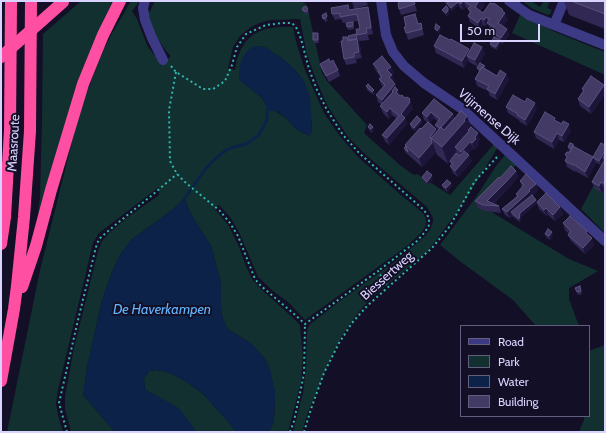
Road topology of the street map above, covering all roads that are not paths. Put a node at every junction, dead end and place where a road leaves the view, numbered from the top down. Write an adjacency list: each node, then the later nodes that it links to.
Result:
1 (11, 1): 14 (highway, Maasroute)
2 (31, 1): 15 (highway, Maasroute)
3 (63, 1): 11 (highway, bridge)
4 (120, 1): 15 (highway)
5 (145, 1): 12 (street)
6 (381, 1): 13 (street, Vlijmense Dijk)
7 (509, 1): 9 (street)
8 (564, 1): 9 (street)
9 (554, 25): 10 (street)
10 (605, 45)
11 (1, 56)
12 (163, 60)
13 (605, 241)
14 (1, 244)
15 (14, 309): 16 (highway, Maasroute)
16 (1, 381)

